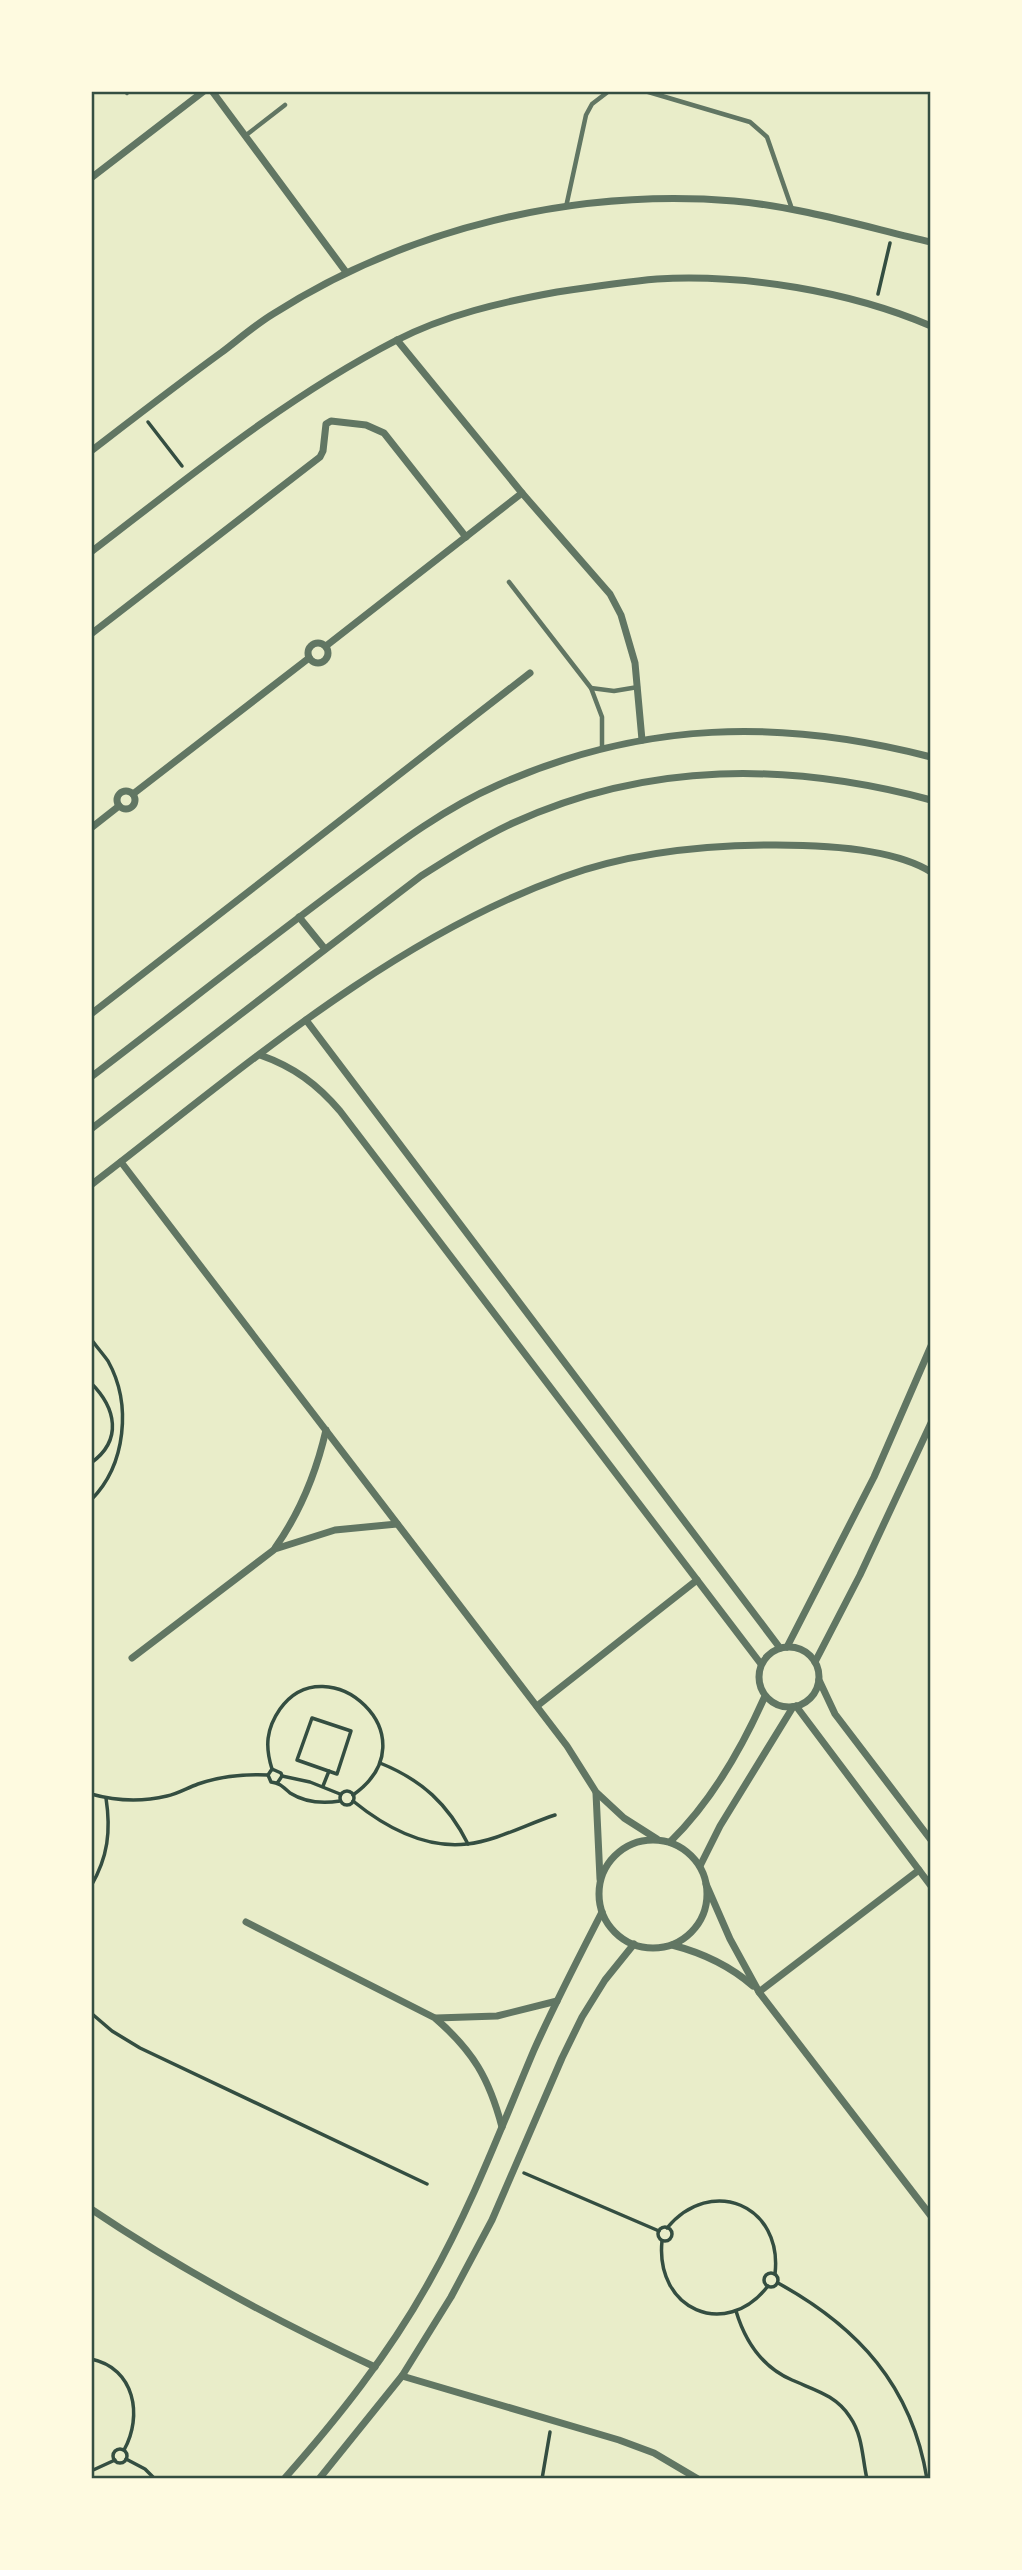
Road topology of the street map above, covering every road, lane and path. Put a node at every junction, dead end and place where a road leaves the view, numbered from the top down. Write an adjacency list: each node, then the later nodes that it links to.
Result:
1 (204, 91): 7 (street)
2 (212, 91): 6 (street)
3 (609, 91): 8 (lane)
4 (645, 91): 9 (lane)
5 (285, 105): 6 (lane)
6 (245, 136): 12 (street)
7 (91, 178)
8 (566, 208): 9 (street); 12 (street)
9 (792, 209): 10 (street)
10 (892, 233): 11 (street); 13 (path)
11 (931, 242)
12 (346, 272): 16 (street)
13 (875, 306): 14 (street); 15 (street)
14 (931, 326)
15 (397, 340): 18 (street); 19 (street)
16 (141, 413): 17 (street); 18 (path)
17 (91, 451)
18 (190, 476): 21 (street)
19 (522, 493): 20 (street); 27 (street)
20 (466, 537): 23 (street); 24 (street)
21 (91, 552)
22 (509, 582): 28 (lane)
23 (91, 634)
24 (326, 646): 25 (street); 25 (street)
25 (309, 659): 32 (street)
26 (530, 673): 39 (street)
27 (638, 687): 28 (lane); 29 (street)
28 (591, 688): 30 (lane)
29 (642, 740): 30 (street); 31 (street)
30 (602, 749): 37 (street)
31 (931, 757)
32 (133, 794): 34 (street); 34 (street)
33 (931, 800): 38 (street)
34 (119, 806): 35 (street)
35 (91, 828)
36 (931, 872): 40 (street)
37 (299, 917): 38 (street); 42 (street)
38 (325, 949): 43 (street)
39 (91, 1014)
40 (306, 1020): 41 (street); 56 (street)
41 (260, 1055): 44 (street); 55 (street)
42 (91, 1077)
43 (91, 1129)
44 (121, 1162): 45 (street); 50 (street)
45 (91, 1185)
46 (91, 1339): 52 (path)
47 (931, 1346): 56 (street)
48 (91, 1383): 51 (path)
49 (931, 1423): 58 (street)
50 (326, 1430): 53 (street); 54 (street)
51 (91, 1463)
52 (91, 1500)
53 (397, 1524): 54 (street); 62 (street)
54 (275, 1549): 57 (street)
55 (697, 1580): 59 (street); 62 (street)
56 (784, 1647): 58 (street); 59 (street)
57 (132, 1658)
58 (815, 1662): 60 (street)
59 (761, 1664): 61 (street)
60 (819, 1680): 63 (street); 80 (street)
61 (765, 1696): 63 (street); 81 (street)
62 (537, 1706): 71 (street)
63 (795, 1707): 83 (street); 84 (street)
64 (380, 1763): 65 (path); 74 (path); 82 (path)
65 (272, 1769): 67 (path); 68 (path)
66 (329, 1771): 66 (path); 70 (path)
67 (268, 1775): 69 (path); 75 (path)
68 (282, 1776): 69 (path); 70 (path)
69 (278, 1782): 76 (path)
70 (323, 1786): 73 (path)
71 (596, 1792): 79 (street); 88 (street)
72 (91, 1794): 75 (path)
73 (340, 1794): 74 (path); 76 (path)
74 (353, 1795): 77 (path)
75 (106, 1798): 86 (path)
76 (340, 1801): 77 (path)
77 (353, 1801): 82 (path)
78 (555, 1815): 82 (path)
79 (657, 1839): 81 (street); 88 (street)
80 (931, 1840)
81 (670, 1842): 83 (street)
82 (468, 1844)
83 (700, 1866): 85 (street)
84 (919, 1870): 87 (street); 93 (street)
85 (706, 1884): 92 (street); 93 (street)
86 (91, 1886)
87 (931, 1886)
88 (599, 1890): 89 (street)
89 (602, 1912): 91 (street); 94 (street)
90 (246, 1922): 96 (street)
91 (634, 1944): 92 (street); 98 (street)
92 (672, 1945): 93 (street)
93 (759, 1992): 101 (street)
94 (557, 2001): 96 (street); 97 (street)
95 (91, 2013): 99 (path)
96 (435, 2018): 97 (street)
97 (502, 2127): 110 (street)
98 (515, 2170): 103 (path); 111 (street)
99 (427, 2184)
100 (91, 2209): 110 (street)
101 (931, 2216)
102 (667, 2228): 103 (path); 104 (path); 105 (path)
103 (659, 2231): 104 (path)
104 (662, 2241): 108 (path)
105 (775, 2274): 106 (path); 107 (path)
106 (778, 2283): 107 (path); 123 (path)
107 (768, 2286): 108 (path)
108 (736, 2311): 122 (path)
109 (91, 2359): 113 (path)
110 (374, 2367): 118 (street)
111 (402, 2376): 112 (street); 119 (street)
112 (552, 2420): 120 (path); 121 (street)
113 (124, 2450): 114 (path); 115 (path)
114 (126, 2459): 115 (path); 117 (path)
115 (115, 2460): 116 (path)
116 (91, 2471)
117 (155, 2479)
118 (284, 2479)
119 (319, 2479)
120 (542, 2479)
121 (698, 2479)
122 (867, 2479)
123 (927, 2479)

